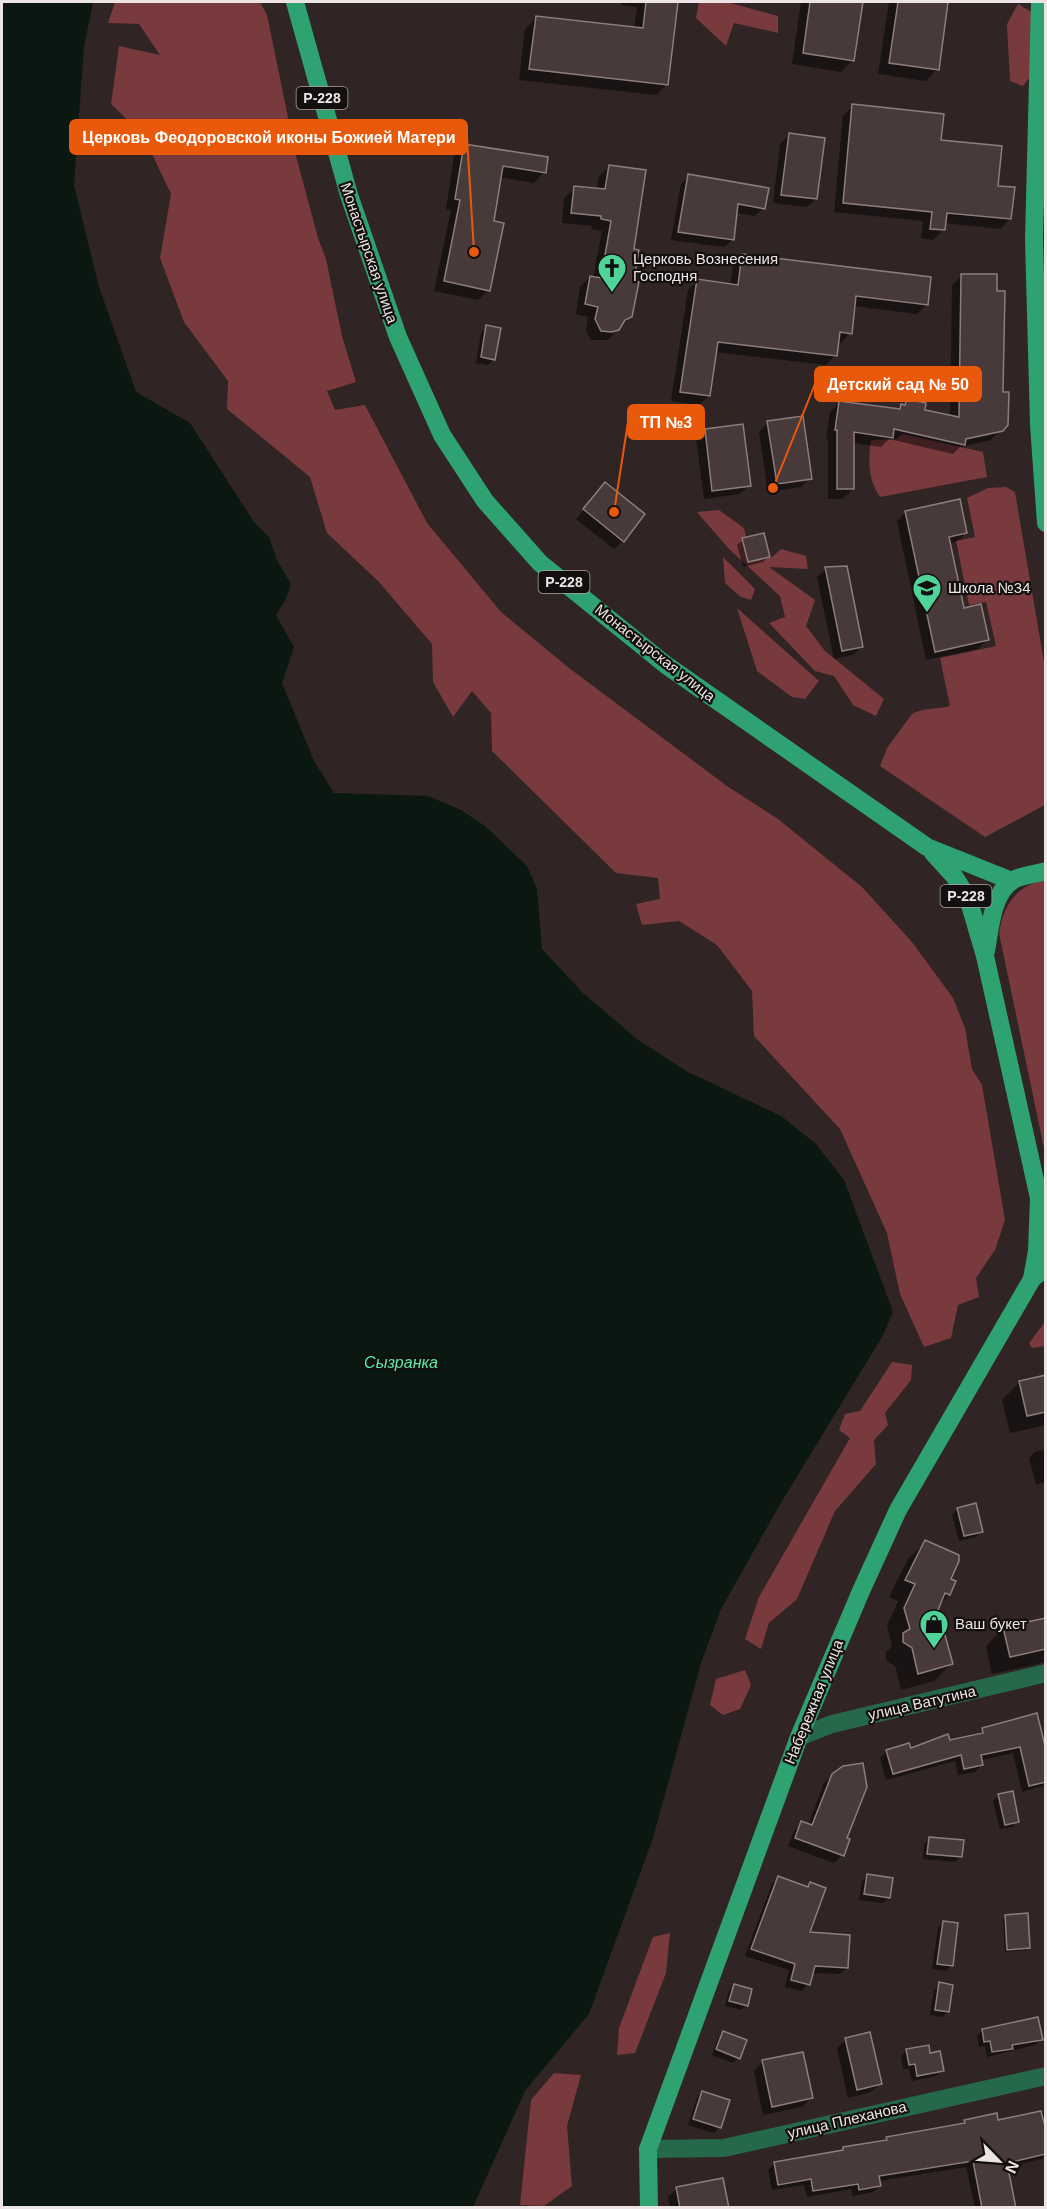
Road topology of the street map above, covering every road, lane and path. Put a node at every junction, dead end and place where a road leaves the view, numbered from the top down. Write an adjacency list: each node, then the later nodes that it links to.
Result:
1 (295, 2): 6 (main road, Монастырская улица / Р-228)
2 (1040, 2): 3 (main road)
3 (1040, 239): 4 (main road)
4 (1042, 424): 5 (main road)
5 (1046, 522)
6 (927, 847): 8 (main road); 9 (main road, Р-228)
7 (1046, 871): 8 (main road)
8 (1012, 881): 9 (main road)
9 (985, 956): 10 (main road)
10 (1042, 1202): 11 (main road)
11 (1039, 1273): 13 (main road, Набережная улица)
12 (1046, 1673): 13 (street, улица Ватутина)
13 (799, 1737): 15 (main road, Набережная улица)
14 (1046, 2076): 15 (street, улица Плеханова)
15 (648, 2149): 16 (main road, Набережная улица)
16 (649, 2208)

